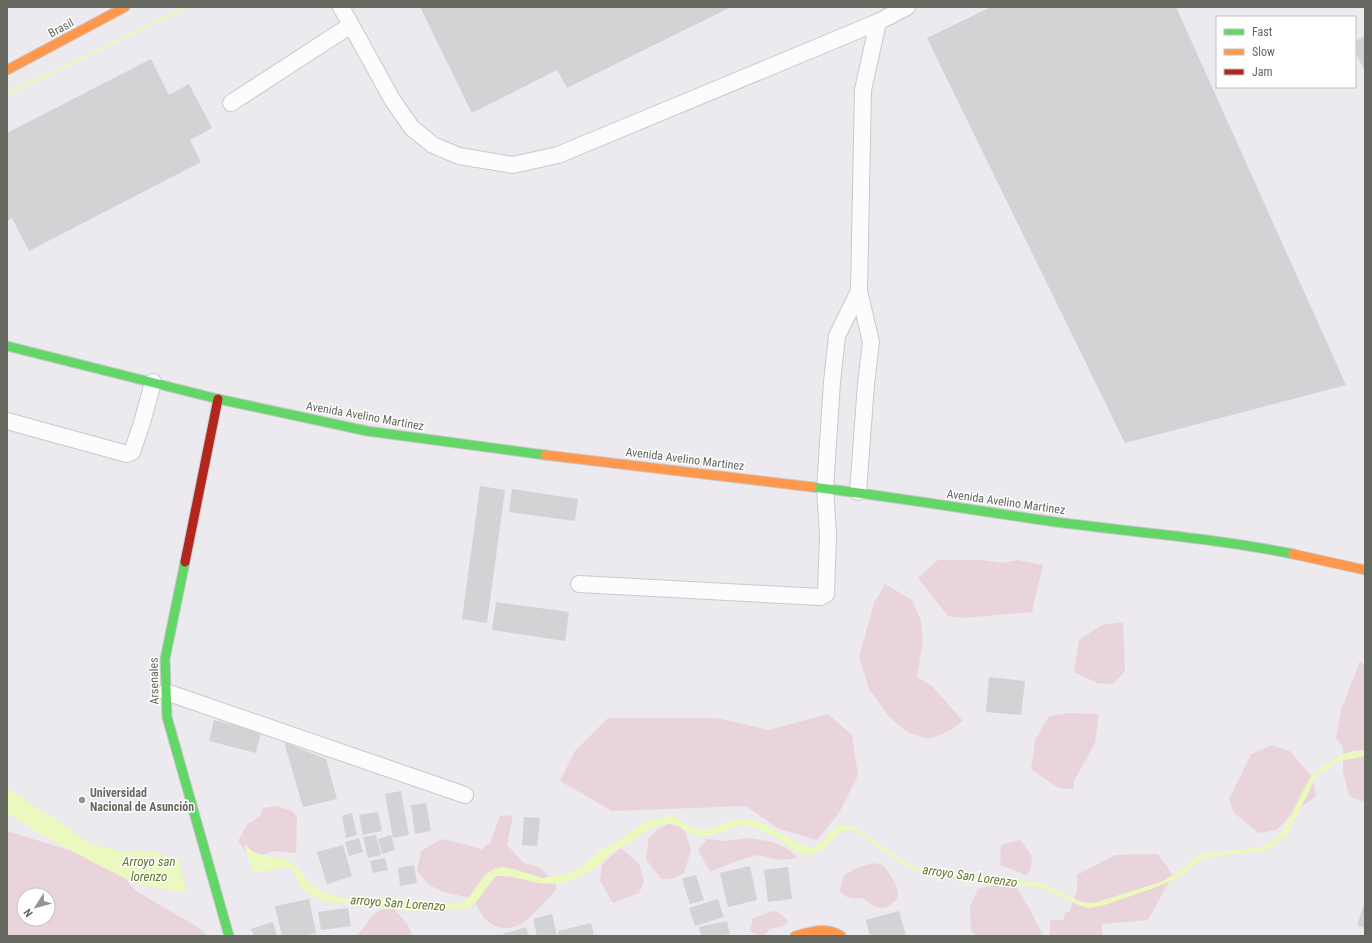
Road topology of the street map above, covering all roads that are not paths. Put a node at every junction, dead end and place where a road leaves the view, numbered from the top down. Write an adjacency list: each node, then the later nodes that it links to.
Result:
1 (126, 7): 6 (main road, Brasil)
2 (341, 7): 5 (lane)
3 (907, 7): 4 (lane)
4 (878, 22): 5 (lane); 8 (lane)
5 (351, 25): 7 (lane)
6 (7, 70)
7 (231, 103)
8 (859, 292): 13 (lane); 14 (lane)
9 (7, 346): 10 (main road, Avenida Avelino Martinez)
10 (153, 382): 11 (main road, Avenida Avelino Martinez); 12 (lane)
11 (218, 398): 13 (main road, Avenida Avelino Martinez); 17 (main road, Arsenales)
12 (7, 421)
13 (826, 488): 14 (main road, Avenida Avelino Martinez); 16 (lane)
14 (858, 492): 15 (main road, Avenida Avelino Martinez)
15 (1365, 570)
16 (579, 584)
17 (166, 692): 18 (lane); 20 (main road, Arsenales)
18 (465, 796)
19 (837, 934): 21 (main road)
20 (229, 936)
21 (795, 936)

